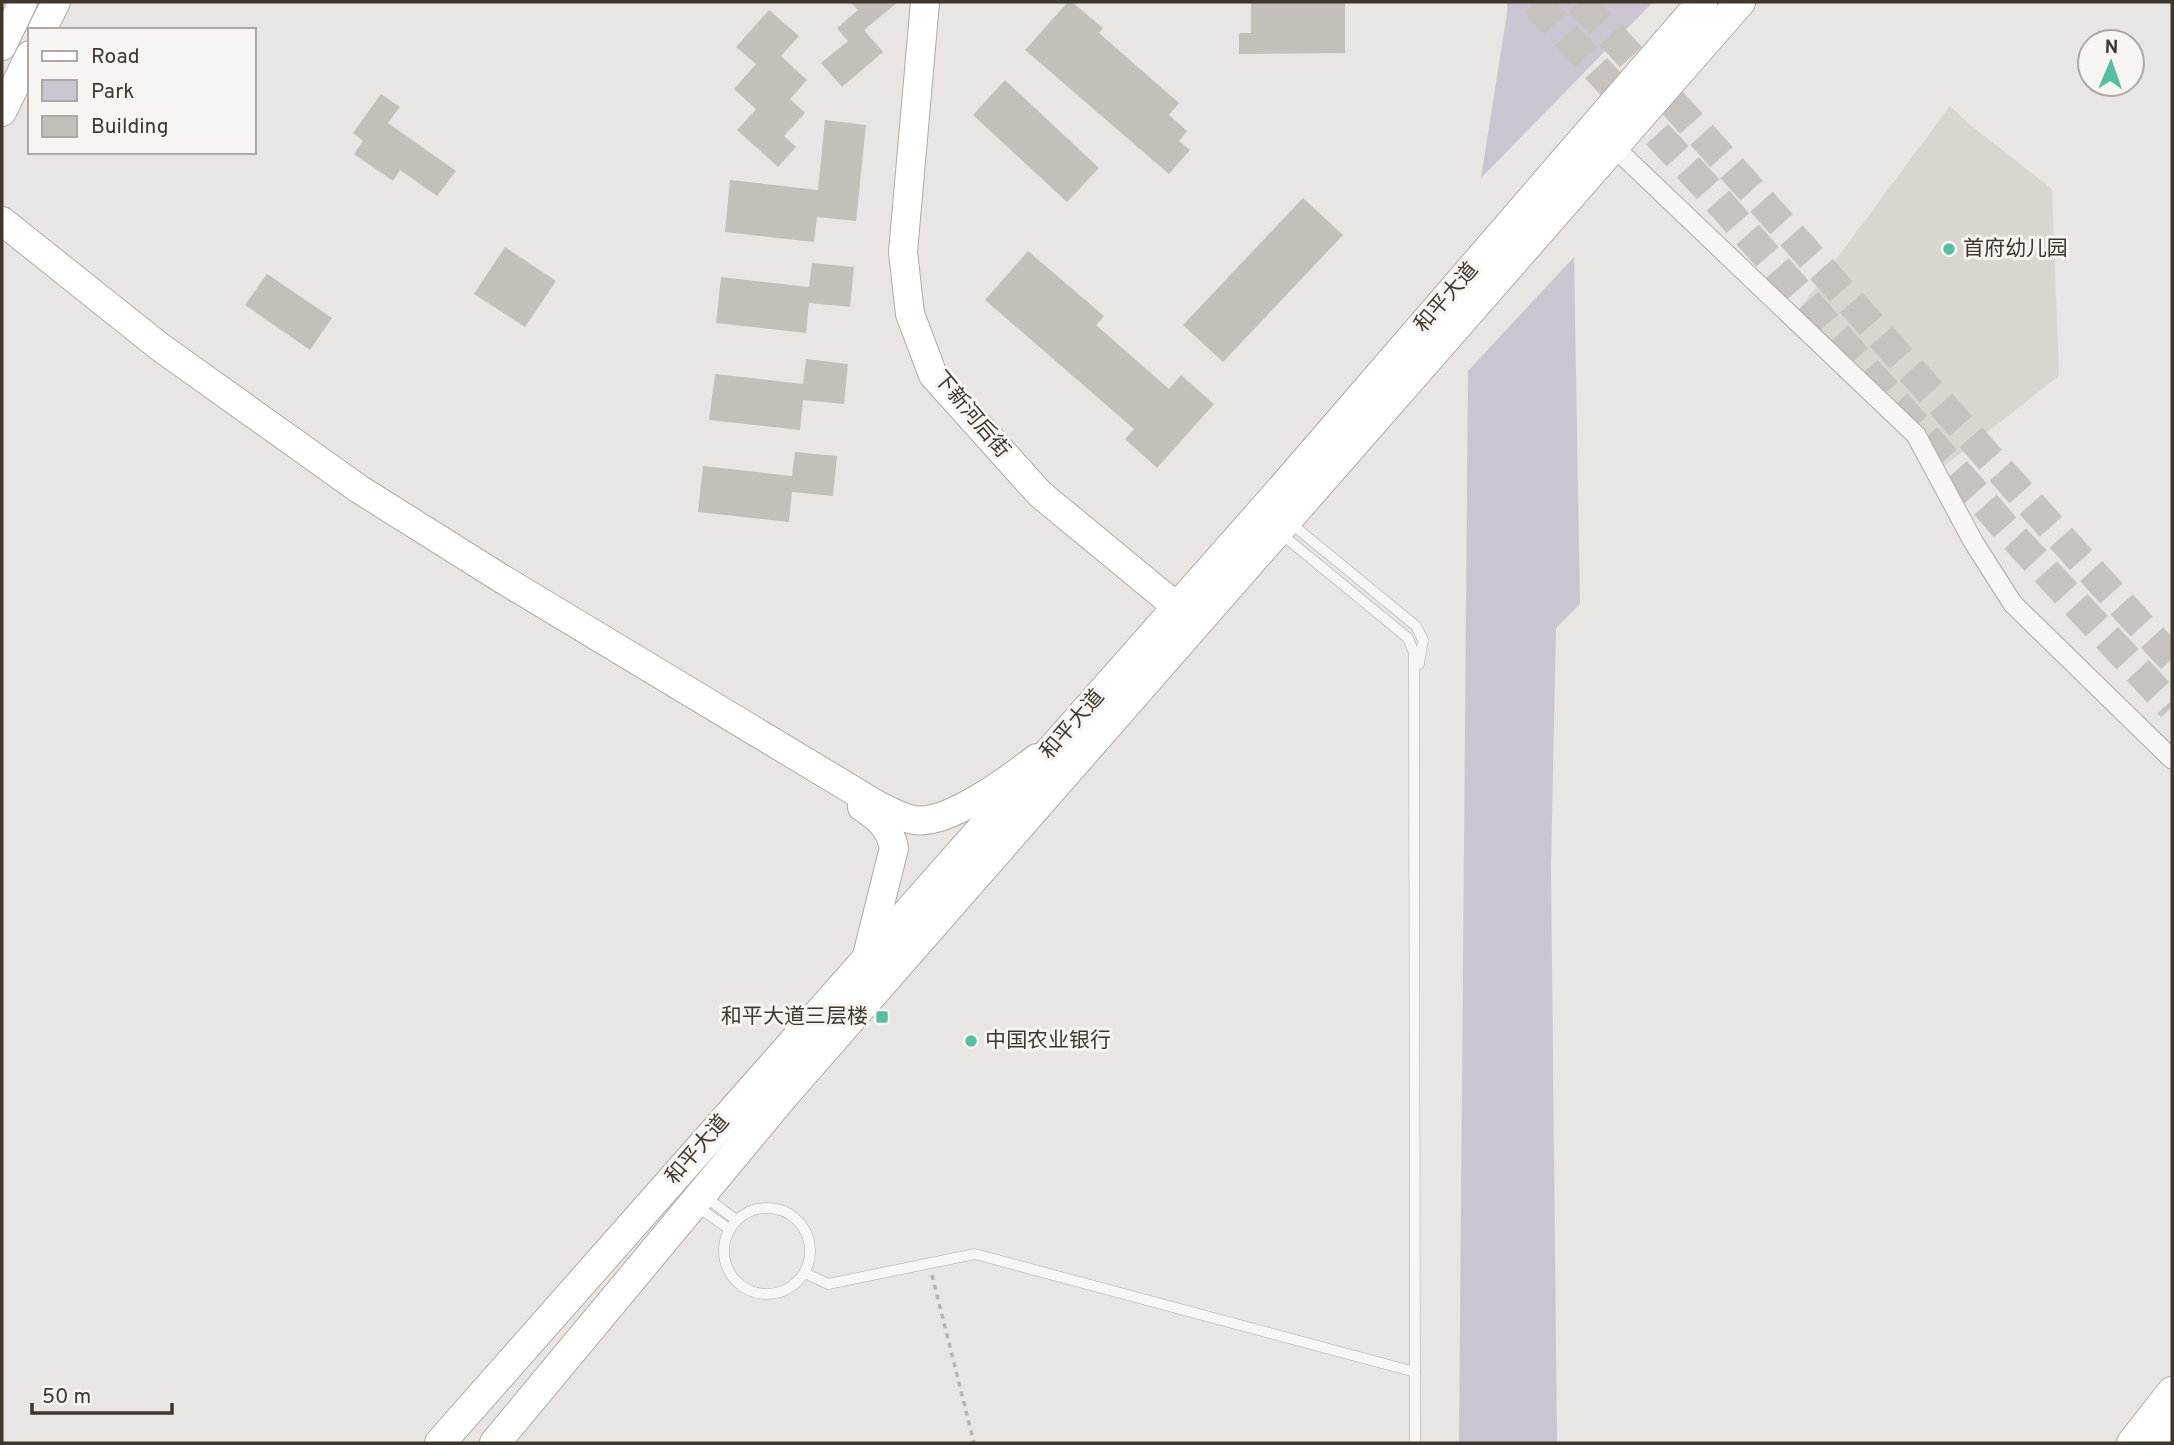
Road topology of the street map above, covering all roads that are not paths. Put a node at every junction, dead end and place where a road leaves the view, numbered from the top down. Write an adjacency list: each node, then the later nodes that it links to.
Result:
1 (23, 2): 7 (street)
2 (56, 2): 6 (street)
3 (925, 2): 14 (street, 下新河后街)
4 (1702, 2): 14 (main road, 和平大道)
5 (1740, 2): 10 (main road, 和平大道)
6 (43, 28)
7 (2, 46)
8 (28, 59): 9 (street)
9 (2, 112)
10 (1613, 146): 13 (main road, 和平大道); 16 (street)
11 (2, 221): 15 (street)
12 (2, 245): 17 (street)
13 (1282, 525): 14 (main road, 和平大道); 21 (lane)
14 (1187, 614): 15 (main road, 和平大道); 18 (main road, 和平大道)
15 (1056, 744): 17 (main road, 和平大道)
16 (2172, 759)
17 (866, 960): 24 (main road, 和平大道)
18 (698, 1200): 19 (lane); 25 (main road, 和平大道)
19 (733, 1224): 20 (lane); 20 (lane)
20 (805, 1273): 21 (lane)
21 (1415, 1371): 26 (lane)
22 (2172, 1392): 27 (main road)
23 (2172, 1430): 28 (main road)
24 (440, 1443)
25 (495, 1443)
26 (1415, 1443)
27 (2132, 1443)
28 (2162, 1443)

